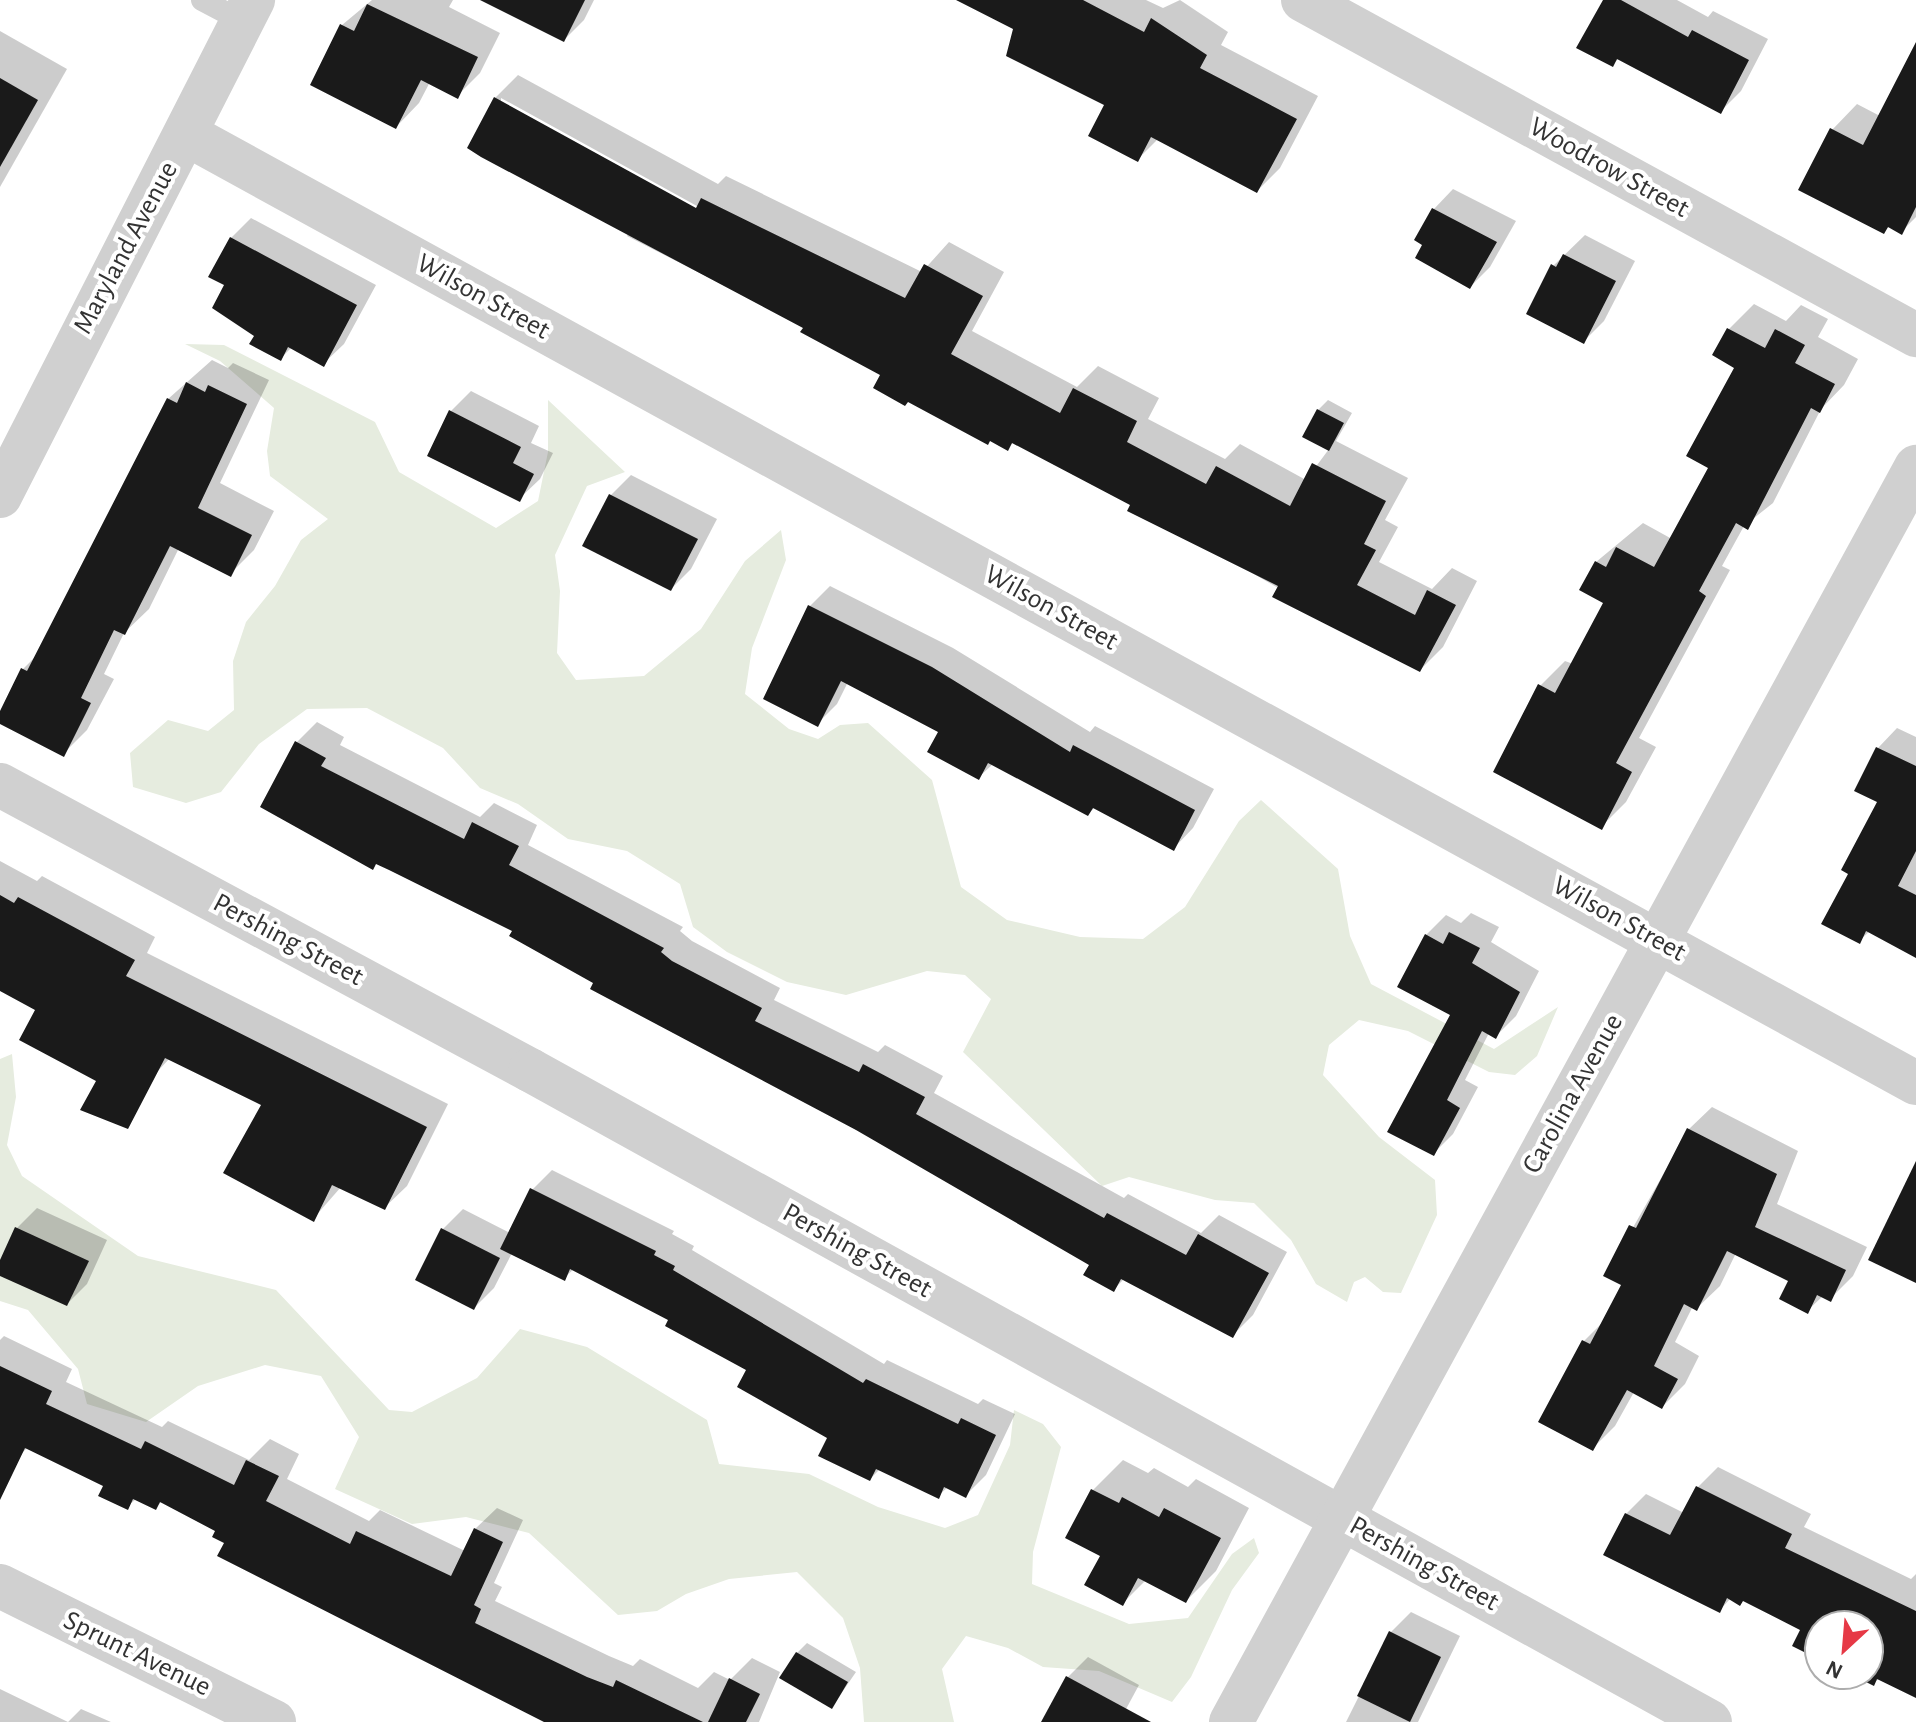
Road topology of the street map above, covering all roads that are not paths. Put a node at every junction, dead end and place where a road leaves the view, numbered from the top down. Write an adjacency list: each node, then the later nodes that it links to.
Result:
1 (202, 0): 3 (lane)
2 (1303, 0): 5 (street, Woodrow Street)
3 (248, 11): 4 (street, Maryland Avenue)
4 (186, 134): 7 (street, Maryland Avenue); 9 (street, Wilson Street)
5 (1916, 335)
6 (1916, 467): 9 (street, Carolina Avenue)
7 (0, 496)
8 (0, 785): 11 (street, Pershing Street)
9 (1656, 941): 10 (street, Wilson Street); 11 (street, Carolina Avenue)
10 (1916, 1083)
11 (1342, 1519): 14 (street, Carolina Avenue); 15 (street, Pershing Street)
12 (0, 1586): 13 (street, Sprunt Avenue)
13 (274, 1722)
14 (1231, 1722)
15 (1710, 1722)

